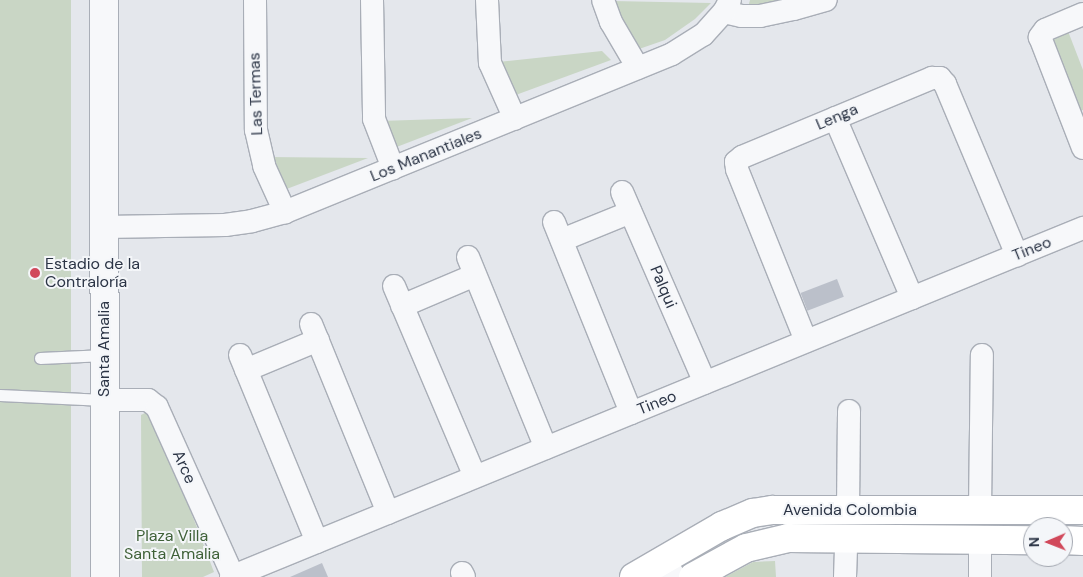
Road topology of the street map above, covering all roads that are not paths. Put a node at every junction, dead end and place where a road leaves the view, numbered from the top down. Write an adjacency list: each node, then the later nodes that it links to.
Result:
1 (104, 0): 16 (street, Santa Amalia)
2 (255, 0): 15 (street, Las Termas)
3 (372, 0): 14 (street)
4 (487, 0): 11 (street)
5 (603, 0): 9 (street)
6 (826, 0): 7 (street)
7 (727, 6): 9 (street, Los Manantiales)
8 (1083, 14): 12 (street)
9 (638, 68): 11 (street, Los Manantiales)
10 (835, 118): 18 (street, Lenga); 19 (street); 20 (street, Lenga)
11 (515, 119): 14 (street, Los Manantiales)
12 (1078, 119): 13 (street)
13 (1083, 148)
14 (393, 168): 15 (street, Los Manantiales)
15 (285, 212): 16 (street, Los Manantiales)
16 (104, 227): 21 (street, Santa Amalia)
17 (1083, 228): 18 (street, Tineo)
18 (1017, 255): 19 (street, Tineo)
19 (912, 298): 20 (street, Tineo)
20 (806, 341): 24 (street, Tineo)
21 (104, 355): 23 (lane); 26 (street, Santa Amalia)
22 (982, 355): 32 (street)
23 (40, 358)
24 (704, 383): 28 (street, Tineo); 28 (street, Palqui)
25 (0, 395): 26 (lane)
26 (104, 400): 40 (street, Santa Amalia); 41 (street, Arce)
27 (849, 411): 31 (street)
28 (631, 414): 29 (street, Tineo)
29 (546, 448): 30 (street, Tineo); 30 (street)
30 (475, 477): 34 (street, Tineo)
31 (848, 509): 32 (main road, Avenida Colombia); 39 (main road, Avenida Colombia)
32 (980, 510): 33 (main road, Avenida Colombia)
33 (1083, 510)
34 (388, 513): 38 (street, Tineo); 38 (street)
35 (846, 539): 36 (main road, Avenida Colombia); 43 (main road, Avenida Colombia); 44 (street)
36 (980, 540): 37 (main road, Avenida Colombia); 45 (street)
37 (1023, 540)
38 (316, 542): 41 (street, Tineo)
39 (669, 568): 42 (main road, Avenida Colombia)
40 (105, 577)
41 (232, 577)
42 (634, 577)
43 (693, 577)
44 (845, 577)
45 (980, 577)

